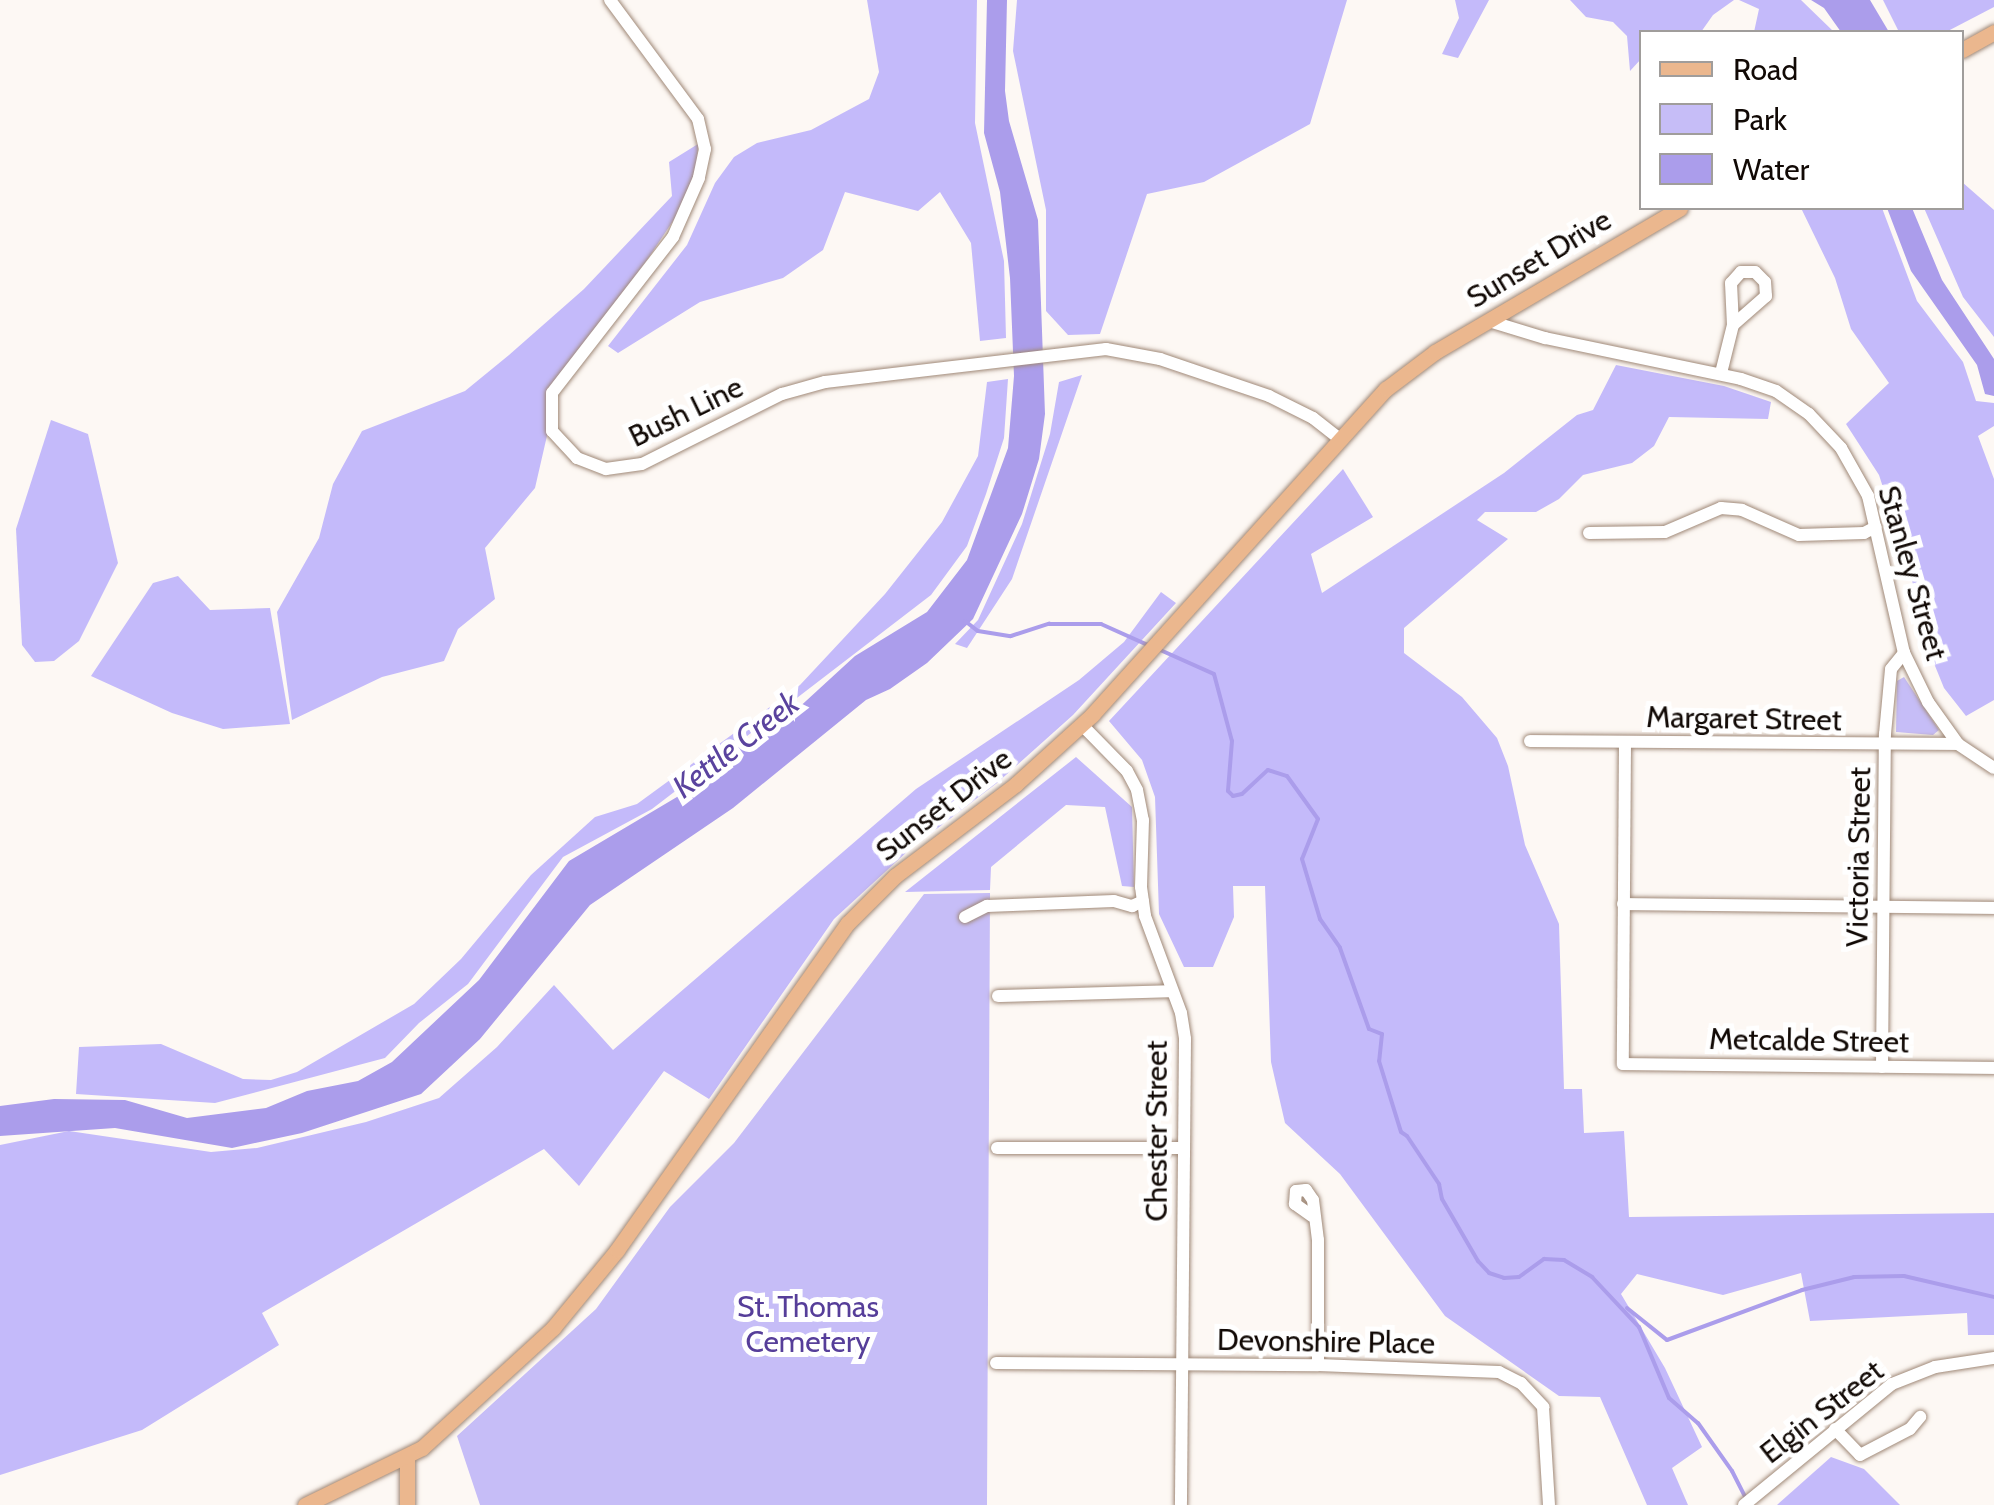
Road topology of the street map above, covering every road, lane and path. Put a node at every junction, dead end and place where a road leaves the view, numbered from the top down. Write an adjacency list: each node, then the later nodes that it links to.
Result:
1 (610, 0): 8 (street, Bush Line)
2 (1994, 32): 3 (main road)
3 (1964, 49)
4 (1677, 210): 5 (main road, Sunset Drive)
5 (1489, 321): 7 (street, Stanley Street); 8 (main road, Sunset Drive)
6 (1733, 325): 7 (street)
7 (1721, 373): 9 (street, Stanley Street)
8 (1341, 440): 12 (main road, Sunset Drive)
9 (1876, 528): 10 (street); 11 (street, Stanley Street)
10 (1589, 533)
11 (1904, 653): 15 (street, Stanley Street); 16 (street, Victoria Street)
12 (1082, 725): 18 (street, Chester Street); 36 (main road, Sunset Drive)
13 (1530, 741): 14 (street, Margaret Street)
14 (1625, 742): 16 (street, Margaret Street); 19 (street)
15 (1958, 744): 16 (street, Margaret Street); 17 (street, Stanley Street)
16 (1885, 745): 20 (street, Victoria Street)
17 (1994, 768)
18 (1143, 902): 22 (street); 23 (street, Chester Street)
19 (1623, 904): 20 (street); 25 (street, Metcalde Street)
20 (1883, 907): 21 (street); 25 (street, Victoria Street)
21 (1994, 908)
22 (965, 917)
23 (1172, 991): 24 (street); 28 (street, Chester Street)
24 (998, 996)
25 (1882, 1067): 26 (street, Metcalde Street)
26 (1994, 1068)
27 (997, 1148): 28 (street)
28 (1183, 1148): 32 (street, Chester Street)
29 (1312, 1216): 33 (street)
30 (1994, 1358): 35 (street, Elgin Street)
31 (996, 1363): 32 (street, Devonshire Place)
32 (1182, 1365): 33 (street, Devonshire Place); 39 (street, Chester Street)
33 (1318, 1365): 40 (street, Devonshire Place)
34 (1920, 1417): 35 (street)
35 (1835, 1429): 41 (street, Elgin Street)
36 (407, 1458): 37 (main road, Sunset Drive); 38 (main road)
37 (305, 1505)
38 (407, 1505)
39 (1181, 1505)
40 (1549, 1505)
41 (1744, 1505)

